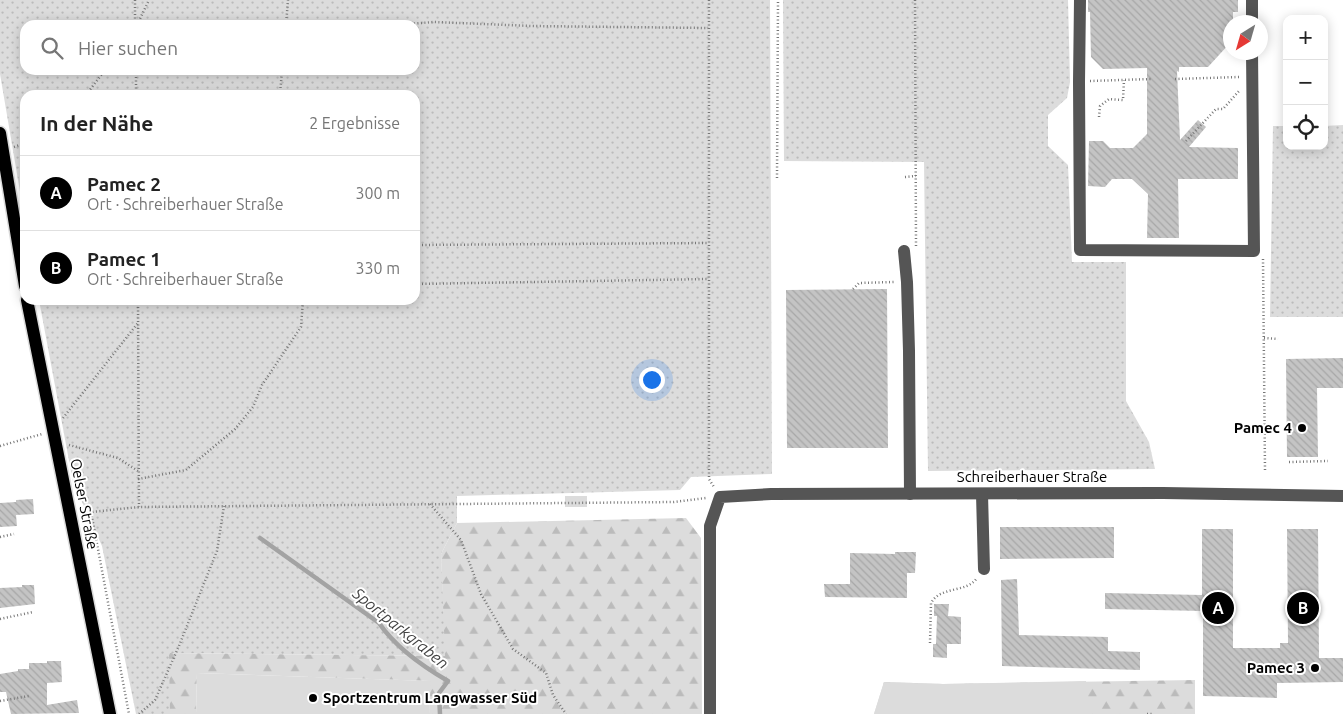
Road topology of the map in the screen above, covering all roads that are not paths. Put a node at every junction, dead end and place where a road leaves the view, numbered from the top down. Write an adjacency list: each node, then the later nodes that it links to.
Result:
1 (1080, 0): 4 (street)
2 (1252, 0): 3 (street)
3 (1252, 15)
4 (1252, 60)
5 (0, 133): 6 (main road)
6 (3, 172): 8 (main road)
7 (904, 251): 10 (street)
8 (20, 260)
9 (29, 305): 14 (main road, Oelser Straße)
10 (910, 494): 11 (street, Schreiberhauer Straße); 15 (street, Schreiberhauer Straße)
11 (982, 494): 12 (street, Schreiberhauer Straße); 13 (street)
12 (1343, 496)
13 (984, 569)
14 (110, 714)
15 (710, 714)

